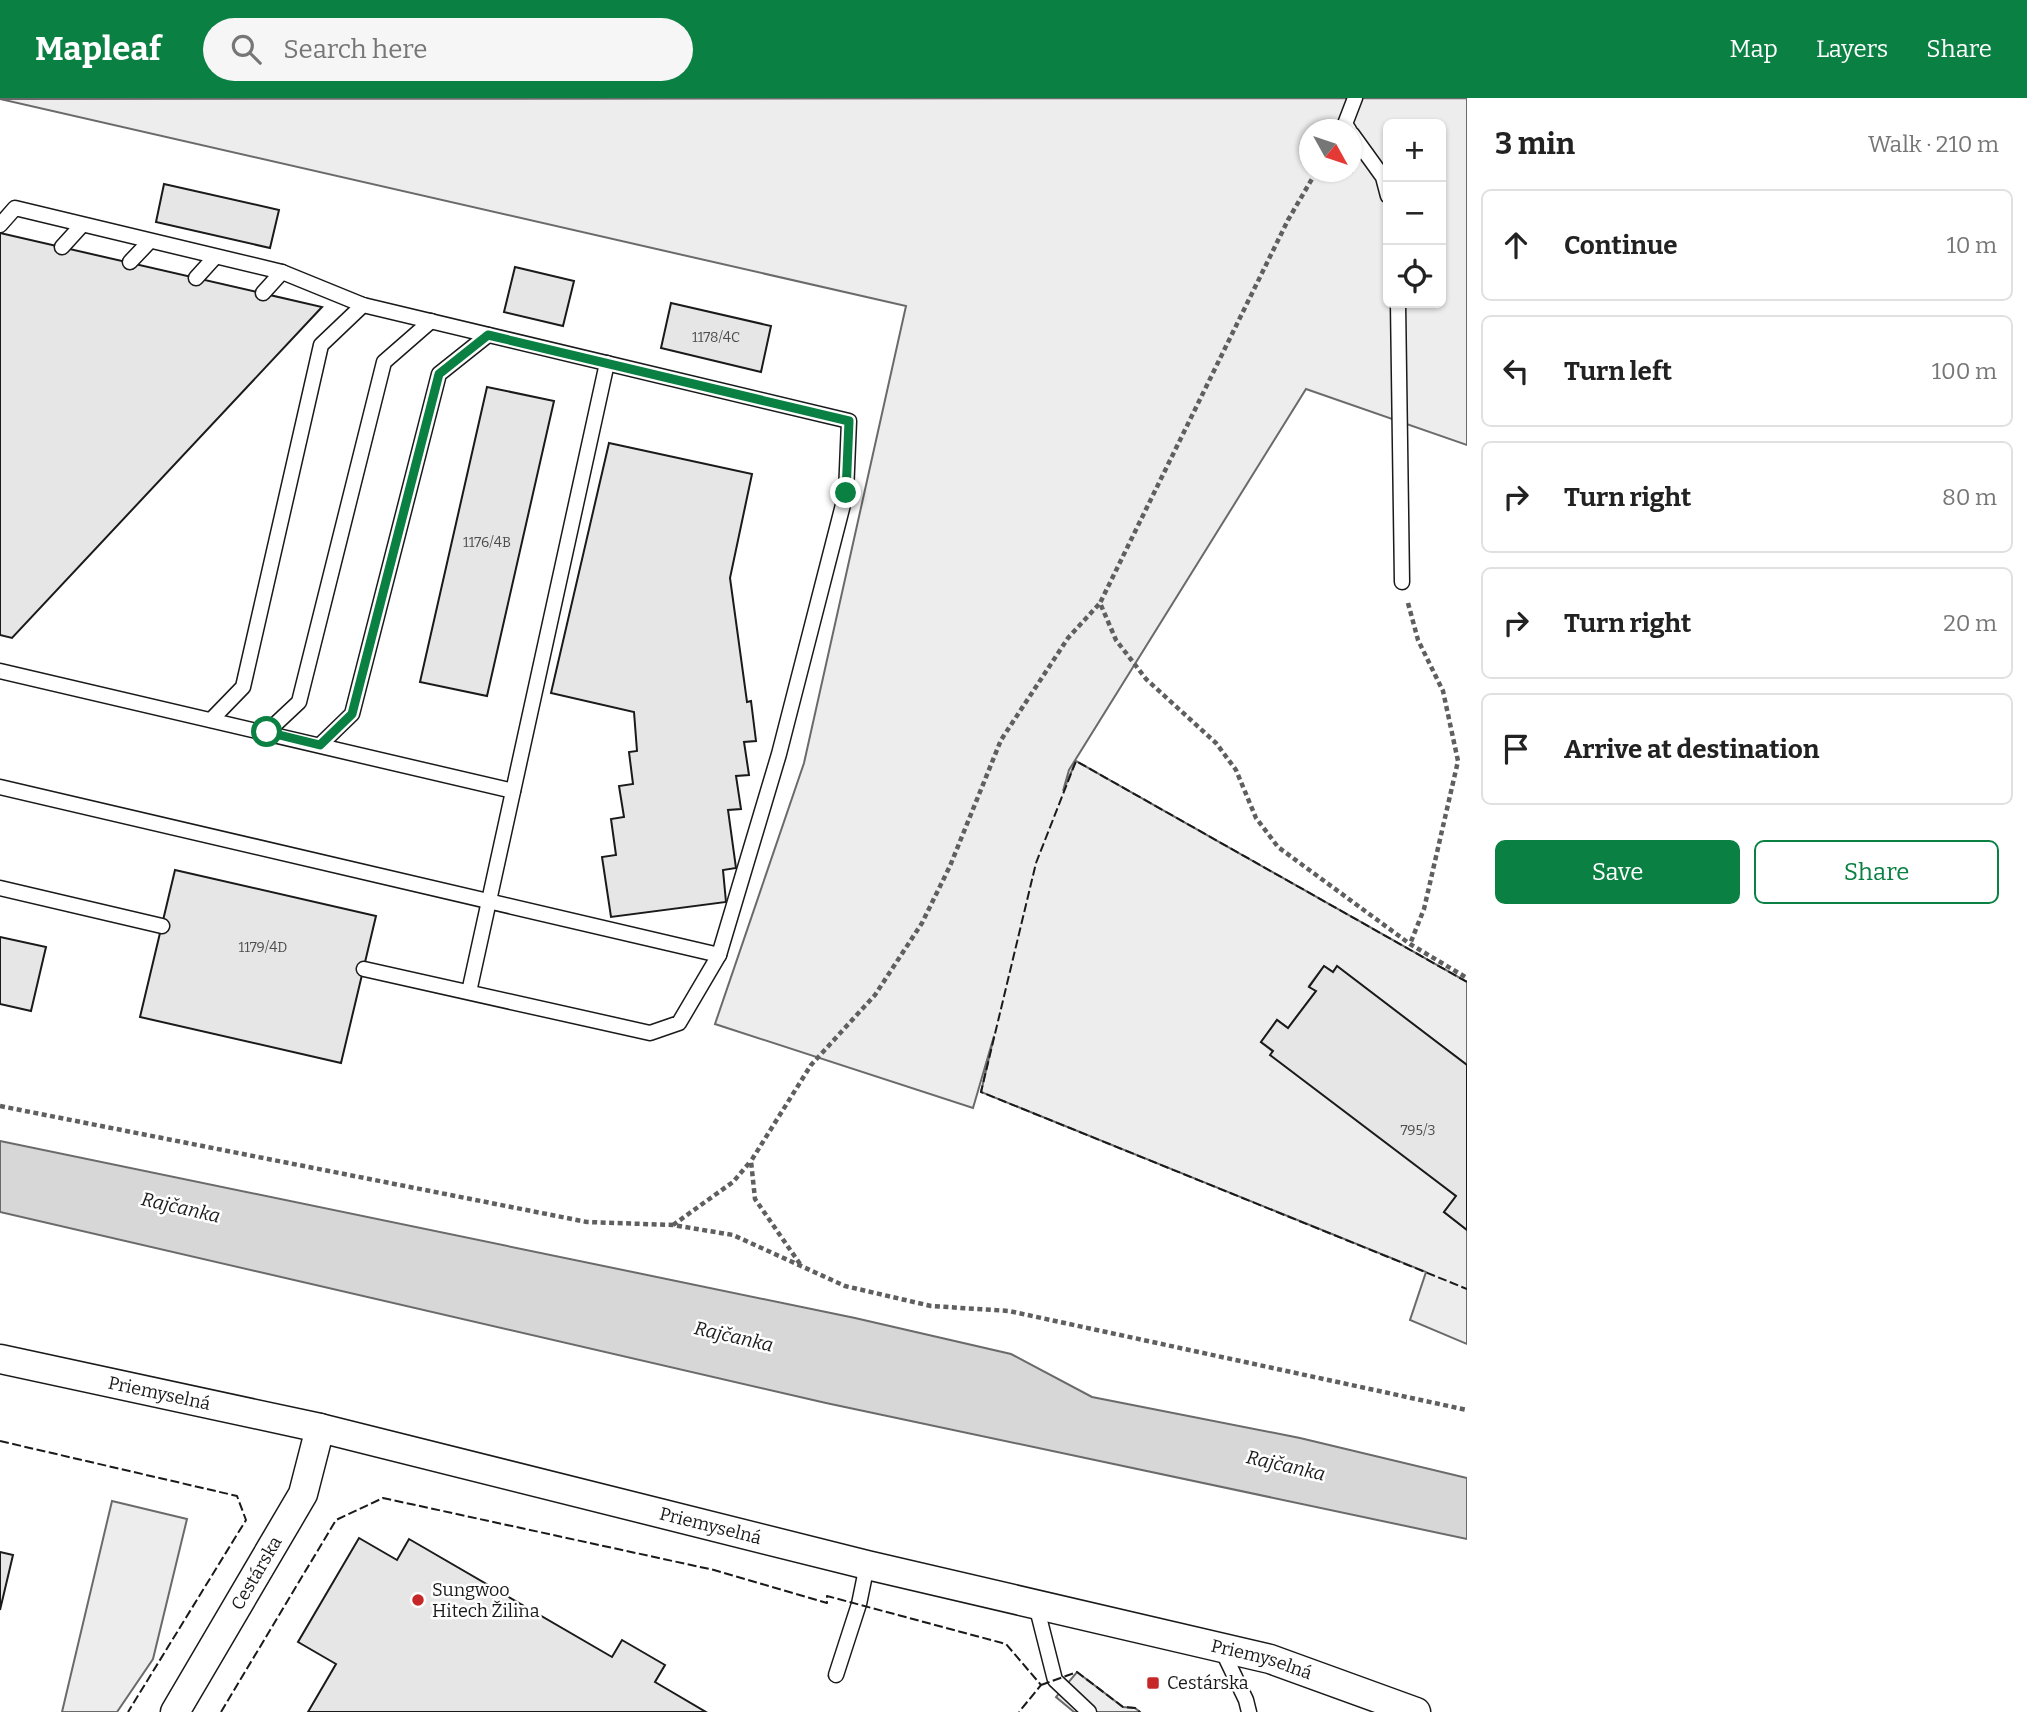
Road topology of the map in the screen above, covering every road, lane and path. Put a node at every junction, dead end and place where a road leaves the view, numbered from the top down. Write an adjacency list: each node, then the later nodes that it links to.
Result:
1 (1355, 98): 2 (lane)
2 (1347, 119)
3 (1362, 148): 5 (lane)
4 (1311, 182): 21 (path)
5 (1384, 182)
6 (0, 225): 7 (lane)
7 (82, 225): 8 (lane); 9 (lane)
8 (149, 242): 10 (lane); 11 (lane)
9 (62, 247)
10 (215, 257): 12 (lane); 13 (lane)
11 (130, 262)
12 (282, 272): 14 (lane); 15 (lane)
13 (196, 278)
14 (262, 293)
15 (363, 305): 17 (lane); 23 (lane)
16 (1398, 308): 20 (lane)
17 (431, 321): 18 (lane); 24 (lane)
18 (488, 335): 19 (lane); 25 (lane)
19 (607, 363): 27 (lane); 32 (lane)
20 (1402, 582): 31 (path)
21 (1100, 603): 31 (path); 37 (path)
22 (0, 671): 23 (lane)
23 (211, 720): 24 (lane)
24 (267, 732): 25 (lane)
25 (320, 745): 27 (lane)
26 (0, 788): 29 (lane)
27 (513, 791): 29 (lane)
28 (0, 888): 30 (lane)
29 (489, 900): 32 (lane); 35 (lane)
30 (162, 926)
31 (1410, 944): 34 (path)
32 (719, 954): 35 (lane)
33 (364, 969): 35 (lane)
34 (1467, 978)
35 (469, 992)
36 (0, 1106): 38 (path)
37 (751, 1161): 38 (path); 39 (path)
38 (673, 1225): 39 (path)
39 (801, 1265): 41 (path)
40 (0, 1359): 42 (street, Priemyselná)
41 (1467, 1409)
42 (320, 1428): 43 (street, Priemyselná); 49 (street, Cestárska)
43 (867, 1565): 44 (street, Priemyselná); 46 (lane)
44 (1036, 1605): 45 (street, Priemyselná); 48 (lane)
45 (1222, 1650): 47 (street, Priemyselná); 50 (lane)
46 (836, 1675)
47 (1325, 1679): 51 (street); 52 (street, Priemyselná)
48 (1081, 1710)
49 (175, 1712)
50 (1249, 1712)
51 (1351, 1712)
52 (1416, 1712)

